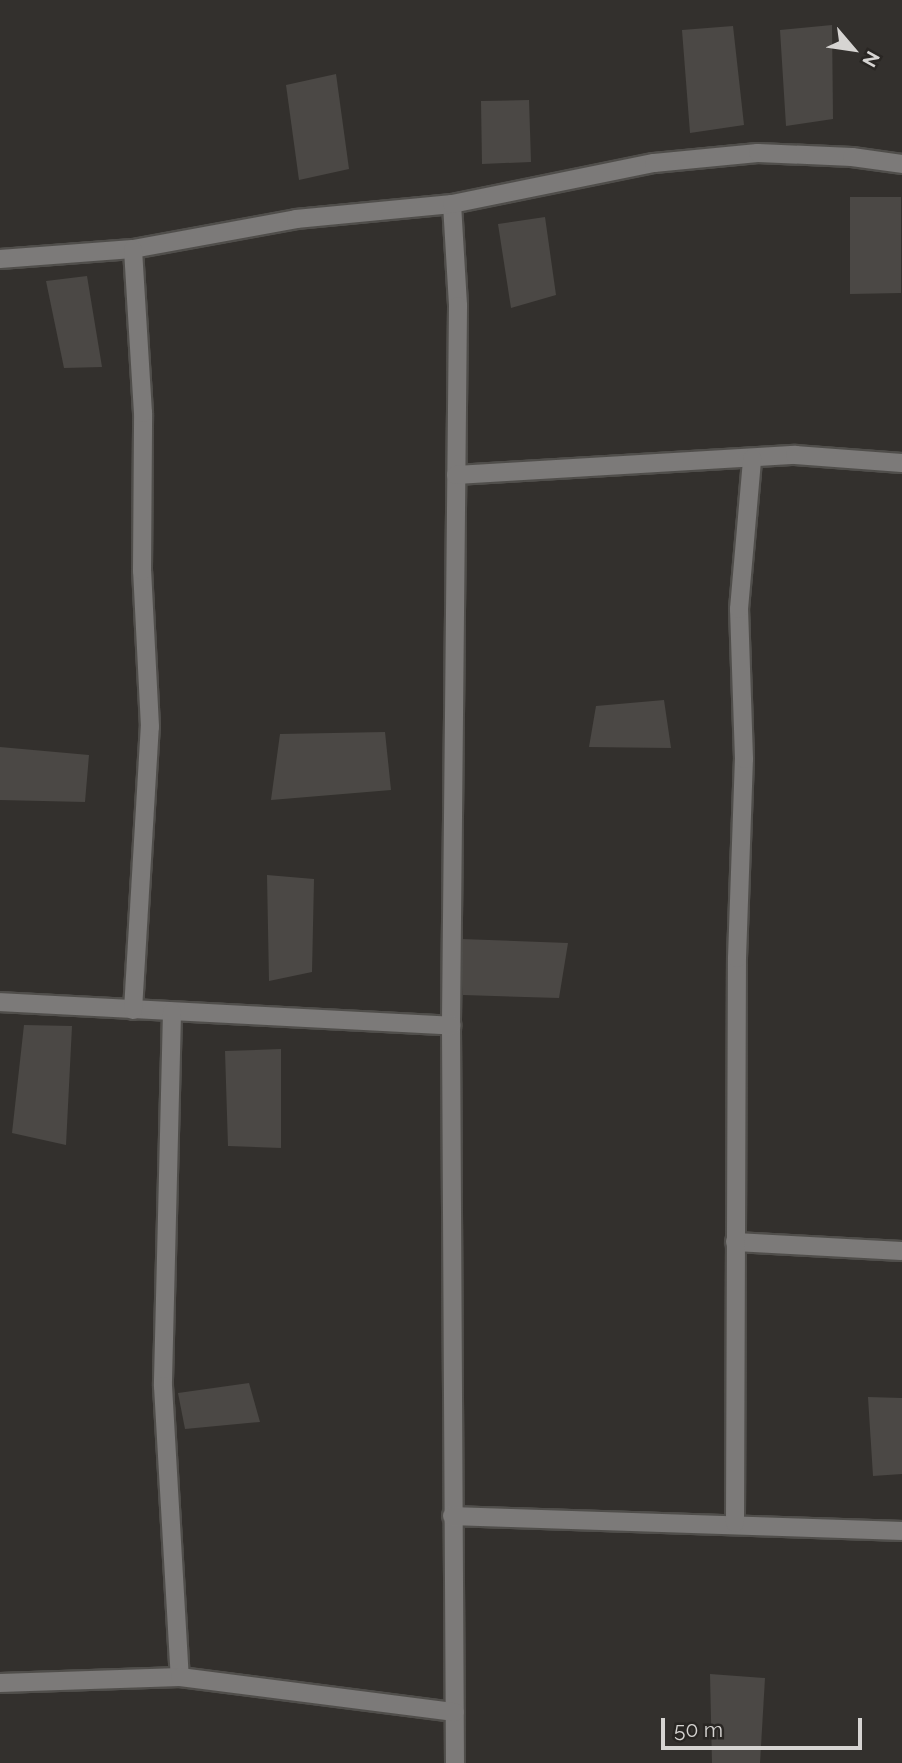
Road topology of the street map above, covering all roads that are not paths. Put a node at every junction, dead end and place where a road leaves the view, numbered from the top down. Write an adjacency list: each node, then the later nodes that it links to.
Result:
1 (902, 164): 2 (street)
2 (452, 204): 3 (street); 7 (street)
3 (133, 249): 4 (street); 9 (street)
4 (0, 259)
5 (752, 459): 6 (street); 7 (street); 12 (street)
6 (902, 463)
7 (456, 475): 11 (street)
8 (0, 1002): 9 (street)
9 (133, 1010): 10 (street)
10 (172, 1012): 11 (street); 17 (street)
11 (451, 1026): 14 (street)
12 (735, 1242): 13 (street); 15 (street)
13 (902, 1251)
14 (452, 1516): 15 (street); 19 (street)
15 (735, 1523): 16 (street)
16 (902, 1531)
17 (180, 1677): 18 (street); 19 (street)
18 (0, 1683)
19 (455, 1712): 20 (street)
20 (455, 1763)

